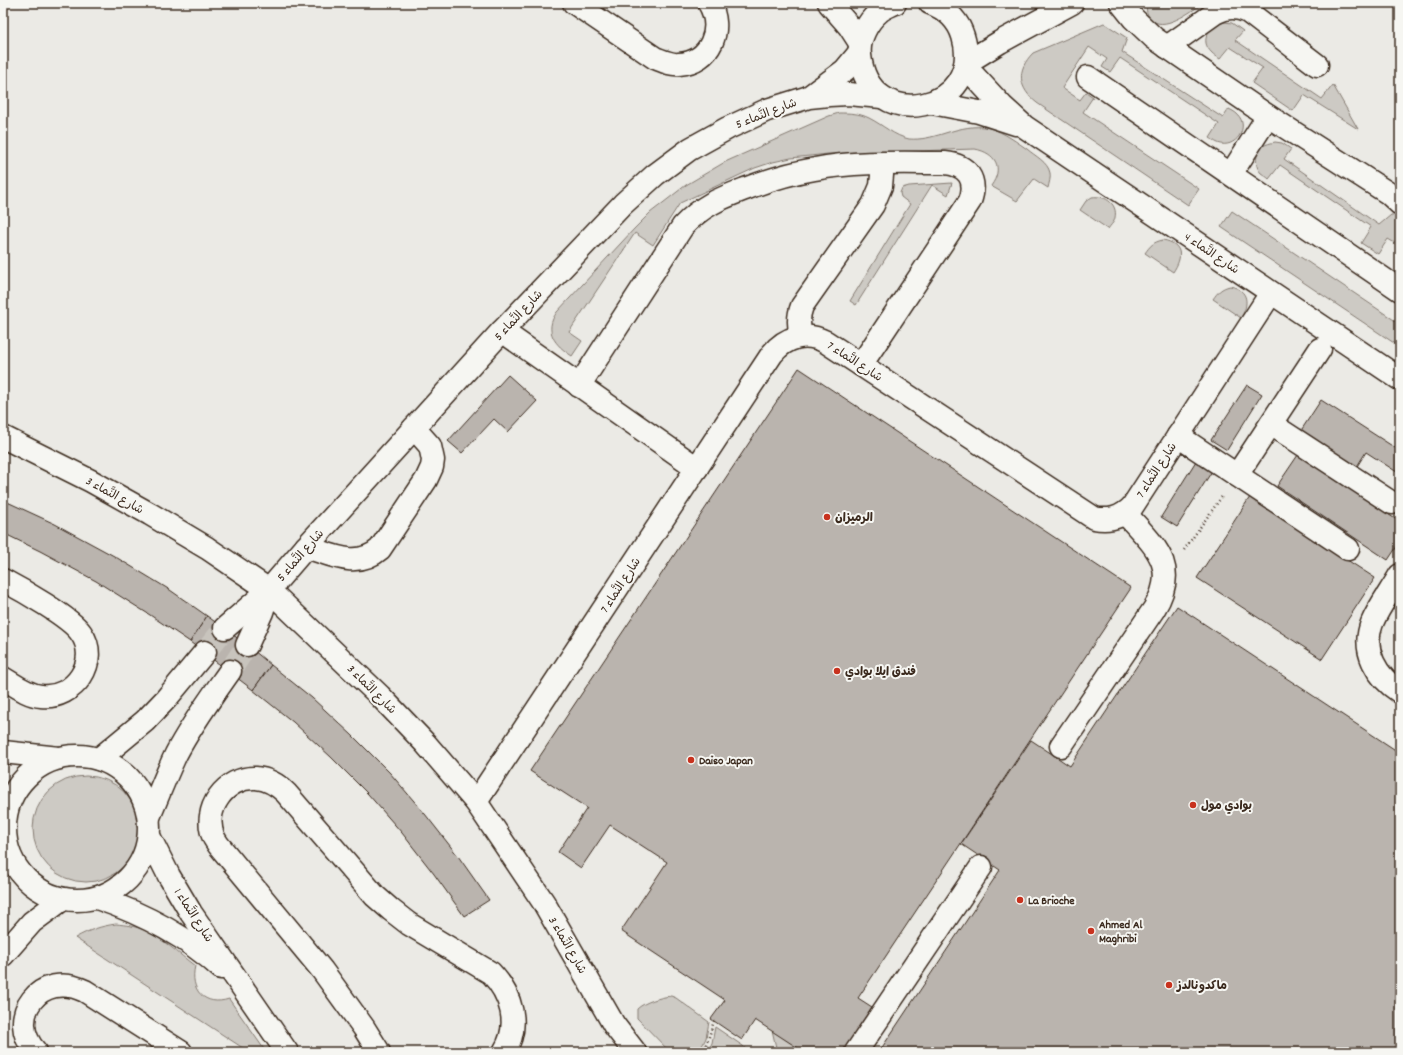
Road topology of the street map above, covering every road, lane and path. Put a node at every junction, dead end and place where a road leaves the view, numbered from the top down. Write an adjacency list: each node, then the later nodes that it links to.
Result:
1 (574, 3): 2 (street)
2 (709, 3)
3 (829, 3): 10 (street)
4 (894, 3): 10 (street, شارع النَّماء 5)
5 (962, 3): 8 (street)
6 (1072, 3): 11 (street)
7 (1121, 3): 9 (street)
8 (935, 5): 11 (street)
9 (1167, 47): 12 (street); 17 (street)
10 (860, 48): 14 (street, شارع النَّماء 5); 15 (street)
11 (965, 64): 16 (street); 18 (street, شارع النَّماء 4)
12 (1316, 65)
13 (1088, 76): 20 (street)
14 (809, 97): 15 (street, شارع النَّماء 5); 24 (street, شارع النَّماء 5)
15 (882, 97): 16 (street)
16 (932, 103): 18 (street, شارع النَّماء 4)
17 (1268, 116): 20 (street); 21 (street)
18 (1025, 127): 23 (street, شارع النَّماء 4)
19 (881, 164): 25 (street); 27 (street); 29 (street)
20 (1231, 174): 22 (street)
21 (1400, 204)
22 (1400, 290)
23 (1271, 293): 28 (street, شارع النَّماء 4); 32 (street, شارع النَّماء 7)
24 (502, 331): 29 (street); 31 (street, شارع النَّماء 5)
25 (801, 336): 27 (street, شارع النَّماء 7); 34 (street, شارع النَّماء 7)
26 (1320, 349): 30 (street)
27 (861, 365): 37 (street, شارع النَّماء 7)
28 (1400, 378)
29 (580, 386): 34 (street)
30 (1271, 424): 35 (street); 36 (street)
31 (414, 428): 38 (street, شارع النَّماء 5); 38 (street)
32 (1178, 436): 35 (street); 37 (street, شارع النَّماء 7)
33 (3, 437): 43 (street, شارع النَّماء 3)
34 (697, 468): 54 (street, شارع النَّماء 7)
35 (1237, 475): 39 (street); 41 (path)
36 (1392, 503)
37 (1126, 513): 41 (street)
38 (306, 547): 43 (street, شارع النَّماء 5)
39 (1348, 549)
40 (1400, 575): 49 (street)
41 (1166, 577): 50 (street)
42 (3, 580): 48 (street)
43 (269, 590): 44 (street, شارع النَّماء 5); 45 (street, شارع النَّماء 5); 54 (street, شارع النَّماء 3)
44 (225, 628)
45 (247, 645)
46 (205, 652): 53 (street)
47 (230, 671): 55 (street)
48 (3, 678)
49 (1400, 692)
50 (1061, 746)
51 (3, 752): 52 (street)
52 (60, 758): 53 (street, شارع النَّماء 1); 56 (street)
53 (99, 759): 55 (street, شارع النَّماء 1)
54 (476, 802): 68 (street, شارع النَّماء 3)
55 (149, 826): 58 (street); 61 (street, شارع النَّماء 1)
56 (4, 842): 59 (street)
57 (981, 866): 70 (street)
58 (97, 898): 59 (street); 61 (street, شارع النَّماء 1)
59 (63, 899): 60 (street)
60 (3, 955)
61 (246, 990): 65 (street, شارع النَّماء 1)
62 (714, 1021): 69 (path)
63 (36, 1052): 64 (street)
64 (181, 1052)
65 (287, 1052)
66 (379, 1052): 67 (street)
67 (504, 1052)
68 (635, 1052)
69 (703, 1052)
70 (856, 1052)

